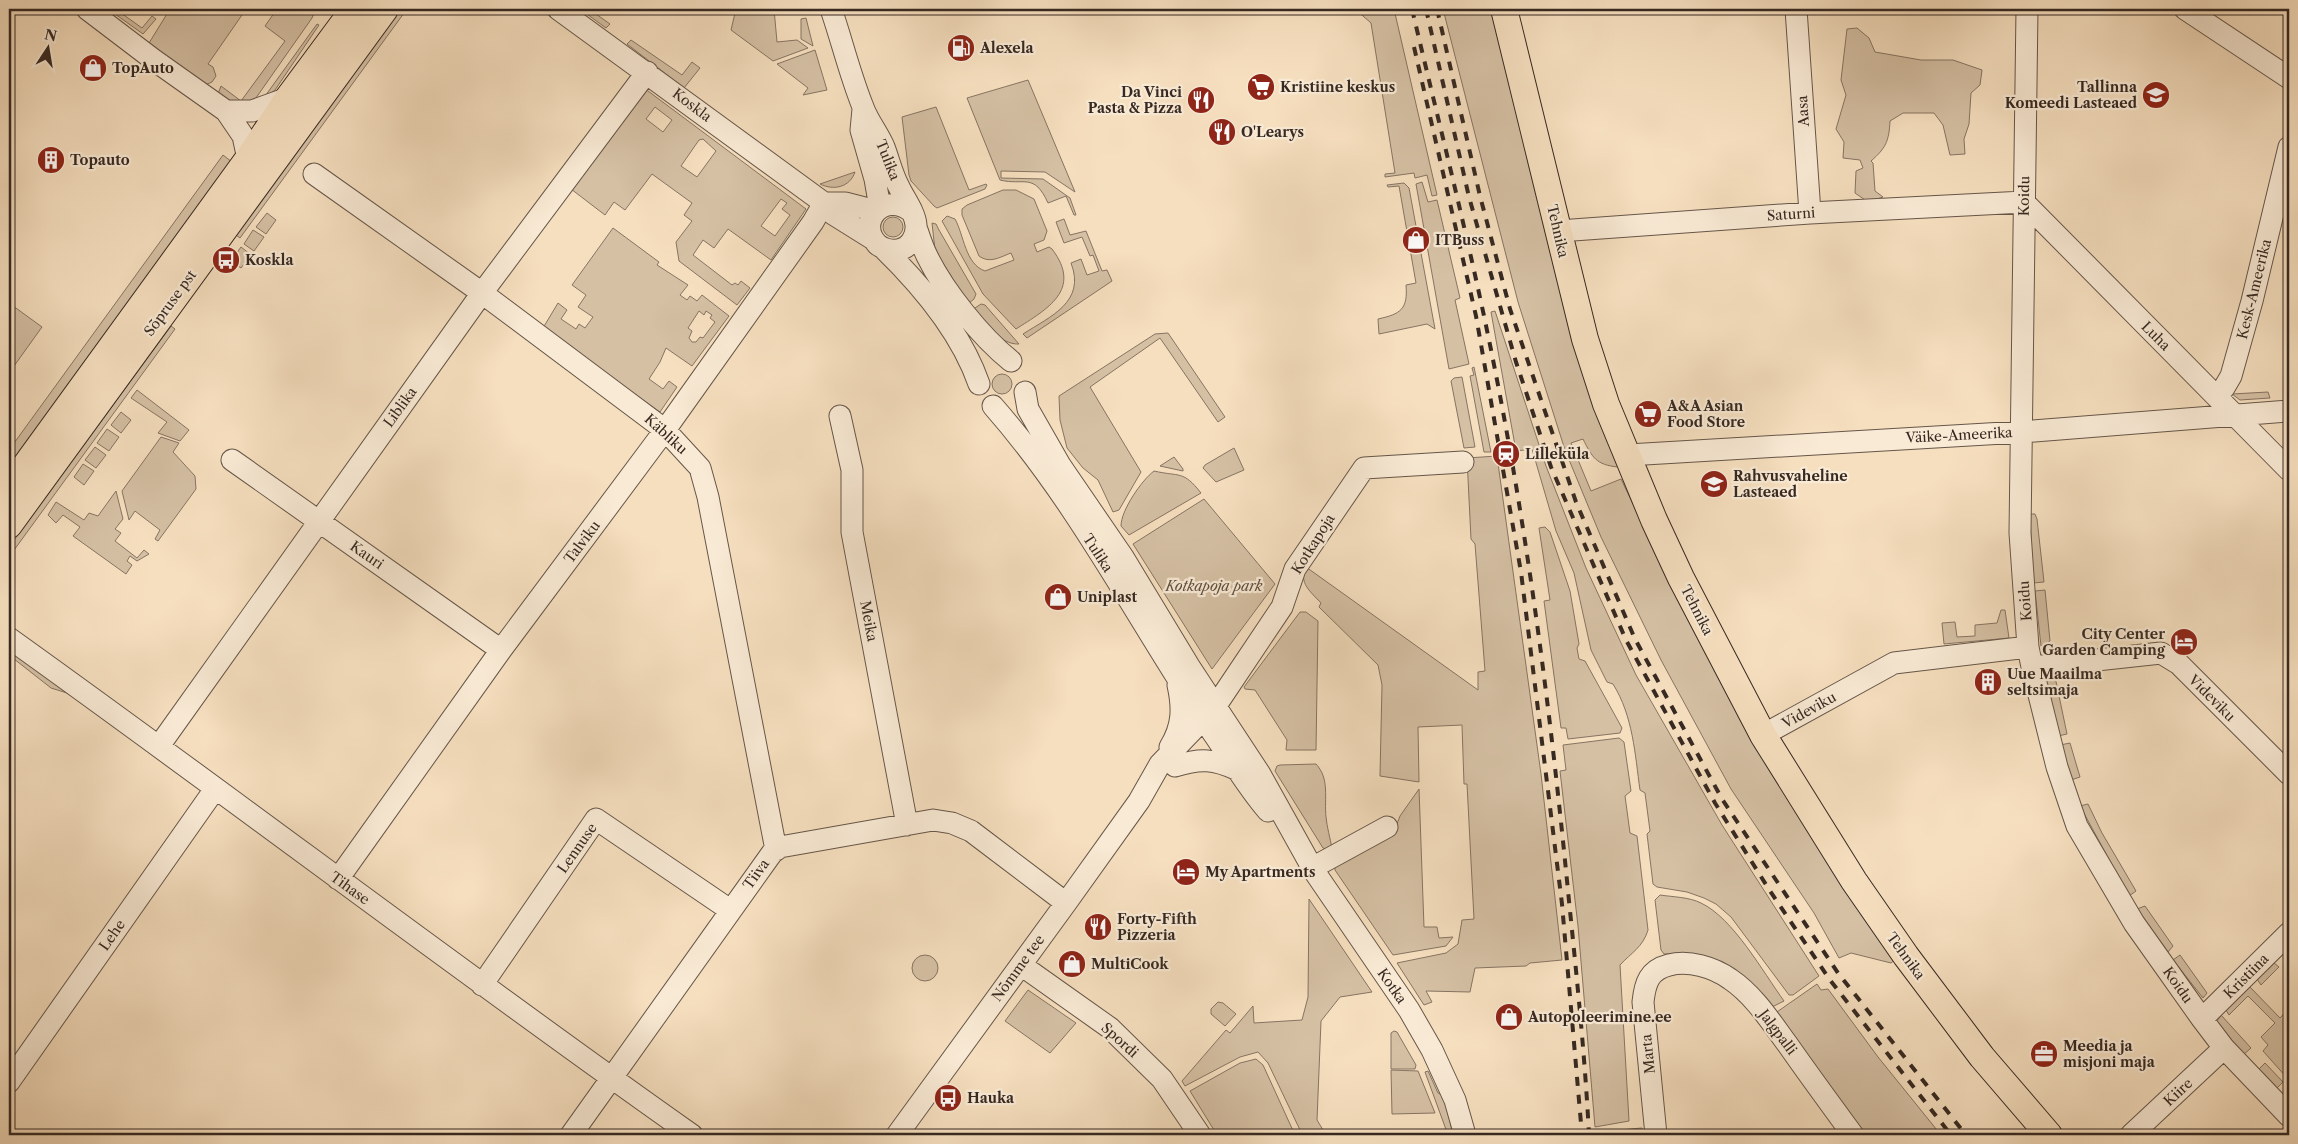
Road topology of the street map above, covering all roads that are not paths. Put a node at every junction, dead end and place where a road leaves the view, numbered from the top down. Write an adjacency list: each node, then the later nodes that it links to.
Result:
1 (87, 9): 14 (street)
2 (354, 9): 12 (main road, Sõpruse pst)
3 (385, 9): 43 (main road, Sõpruse pst)
4 (558, 9): 10 (street, Koskla)
5 (831, 9): 13 (street, Tulika)
6 (1504, 9): 24 (main road, Tehnika)
7 (1796, 9): 22 (street, Aasa)
8 (2027, 9): 19 (street, Koidu)
9 (2186, 9): 11 (street)
10 (647, 72): 20 (street, Koskla); 26 (street, Liblika)
11 (2289, 78)
12 (288, 98): 14 (street); 16 (main road, Sõpruse pst)
13 (863, 109): 17 (street, Tulika); 23 (street, Tulika)
14 (226, 111): 16 (street)
15 (2289, 147): 30 (street, Kesk-Ameerika)
16 (248, 159): 41 (main road, Sõpruse pst)
17 (868, 162): 20 (street, Talviku); 21 (street, Tulika)
18 (314, 174): 26 (street, Käbliku)
19 (2024, 202): 22 (street, Saturni); 30 (street, Luha); 36 (street, Koidu)
20 (834, 203): 21 (street, Koskla); 25 (street, Koskla); 35 (street, Talviku)
21 (878, 210): 23 (street); 25 (street)
22 (1810, 213): 24 (street, Saturni)
23 (914, 221): 25 (street); 27 (street, Tulika)
24 (1559, 231): 37 (main road, Tehnika)
25 (878, 244): 28 (street)
26 (482, 293): 35 (street, Käbliku); 42 (street, Liblika)
27 (1011, 361): 28 (street); 29 (street)
28 (978, 384): 31 (street)
29 (1026, 392): 31 (street); 44 (street, Tulika)
30 (2215, 395): 34 (street, Luha)
31 (993, 406): 44 (street, Tulika)
32 (2289, 411): 34 (street, Väike-Ameerika)
33 (840, 416): 56 (street, Meika)
34 (2237, 416): 36 (street, Väike-Ameerika); 40 (street, Luha)
35 (665, 430): 46 (street, Talviku); 59 (street, Käbliku)
36 (2021, 432): 37 (street, Väike-Ameerika); 47 (street, Koidu)
37 (1628, 455): 50 (main road, Tehnika)
38 (232, 460): 42 (street, Kauri)
39 (1464, 462): 49 (street, Kotkapoja)
40 (2289, 470)
41 (9, 488)
42 (319, 521): 46 (street, Kauri); 51 (street, Liblika)
43 (9, 525)
44 (1138, 599): 48 (street, Tulika); 49 (street, Tulika)
45 (9, 638): 51 (street, Tihase)
46 (501, 650): 61 (street, Talviku)
47 (2030, 657): 50 (street, Videviku); 54 (street, Videviku); 68 (street, Koidu)
48 (1177, 680): 49 (street, Tulika); 52 (street)
49 (1210, 719): 52 (street, Nõmme tee); 53 (street, Kotka); 58 (street, Kotka)
50 (1763, 735): 80 (main road, Tehnika)
51 (158, 746): 55 (street, Tihase)
52 (1168, 765): 53 (street); 62 (street, Nõmme tee)
53 (1238, 770): 58 (street, Kotka)
54 (2289, 774)
55 (215, 789): 61 (street, Tihase); 71 (street, Lehe)
56 (907, 825): 59 (street, Tiiva); 62 (street, Tiiva)
57 (1387, 826): 60 (street)
58 (1299, 847): 60 (street, Kotka)
59 (776, 850): 63 (street, Tiiva)
60 (1312, 868): 77 (street, Kotka)
61 (338, 879): 67 (street, Tihase)
62 (1066, 903): 66 (street, Nõmme tee)
63 (730, 910): 67 (street, Lennuse); 70 (street, Tiiva)
64 (2289, 933): 68 (street, Kristiina)
65 (1678, 963): 78 (street, Marta); 79 (street, Jalgpalli)
66 (1021, 965): 75 (street, Nõmme tee); 76 (street, Spordi)
67 (482, 985): 70 (street, Tihase)
68 (2202, 1019): 69 (street, Koidu)
69 (2224, 1048): 72 (street, Koidu); 81 (street, Kiire)
70 (612, 1078): 73 (street, Tiiva); 74 (street, Tihase)
71 (9, 1082)
72 (2289, 1116)
73 (570, 1135)
74 (692, 1135)
75 (897, 1135)
76 (1200, 1135)
77 (1465, 1135)
78 (1656, 1135)
79 (1852, 1135)
80 (2049, 1135)
81 (2131, 1135)

